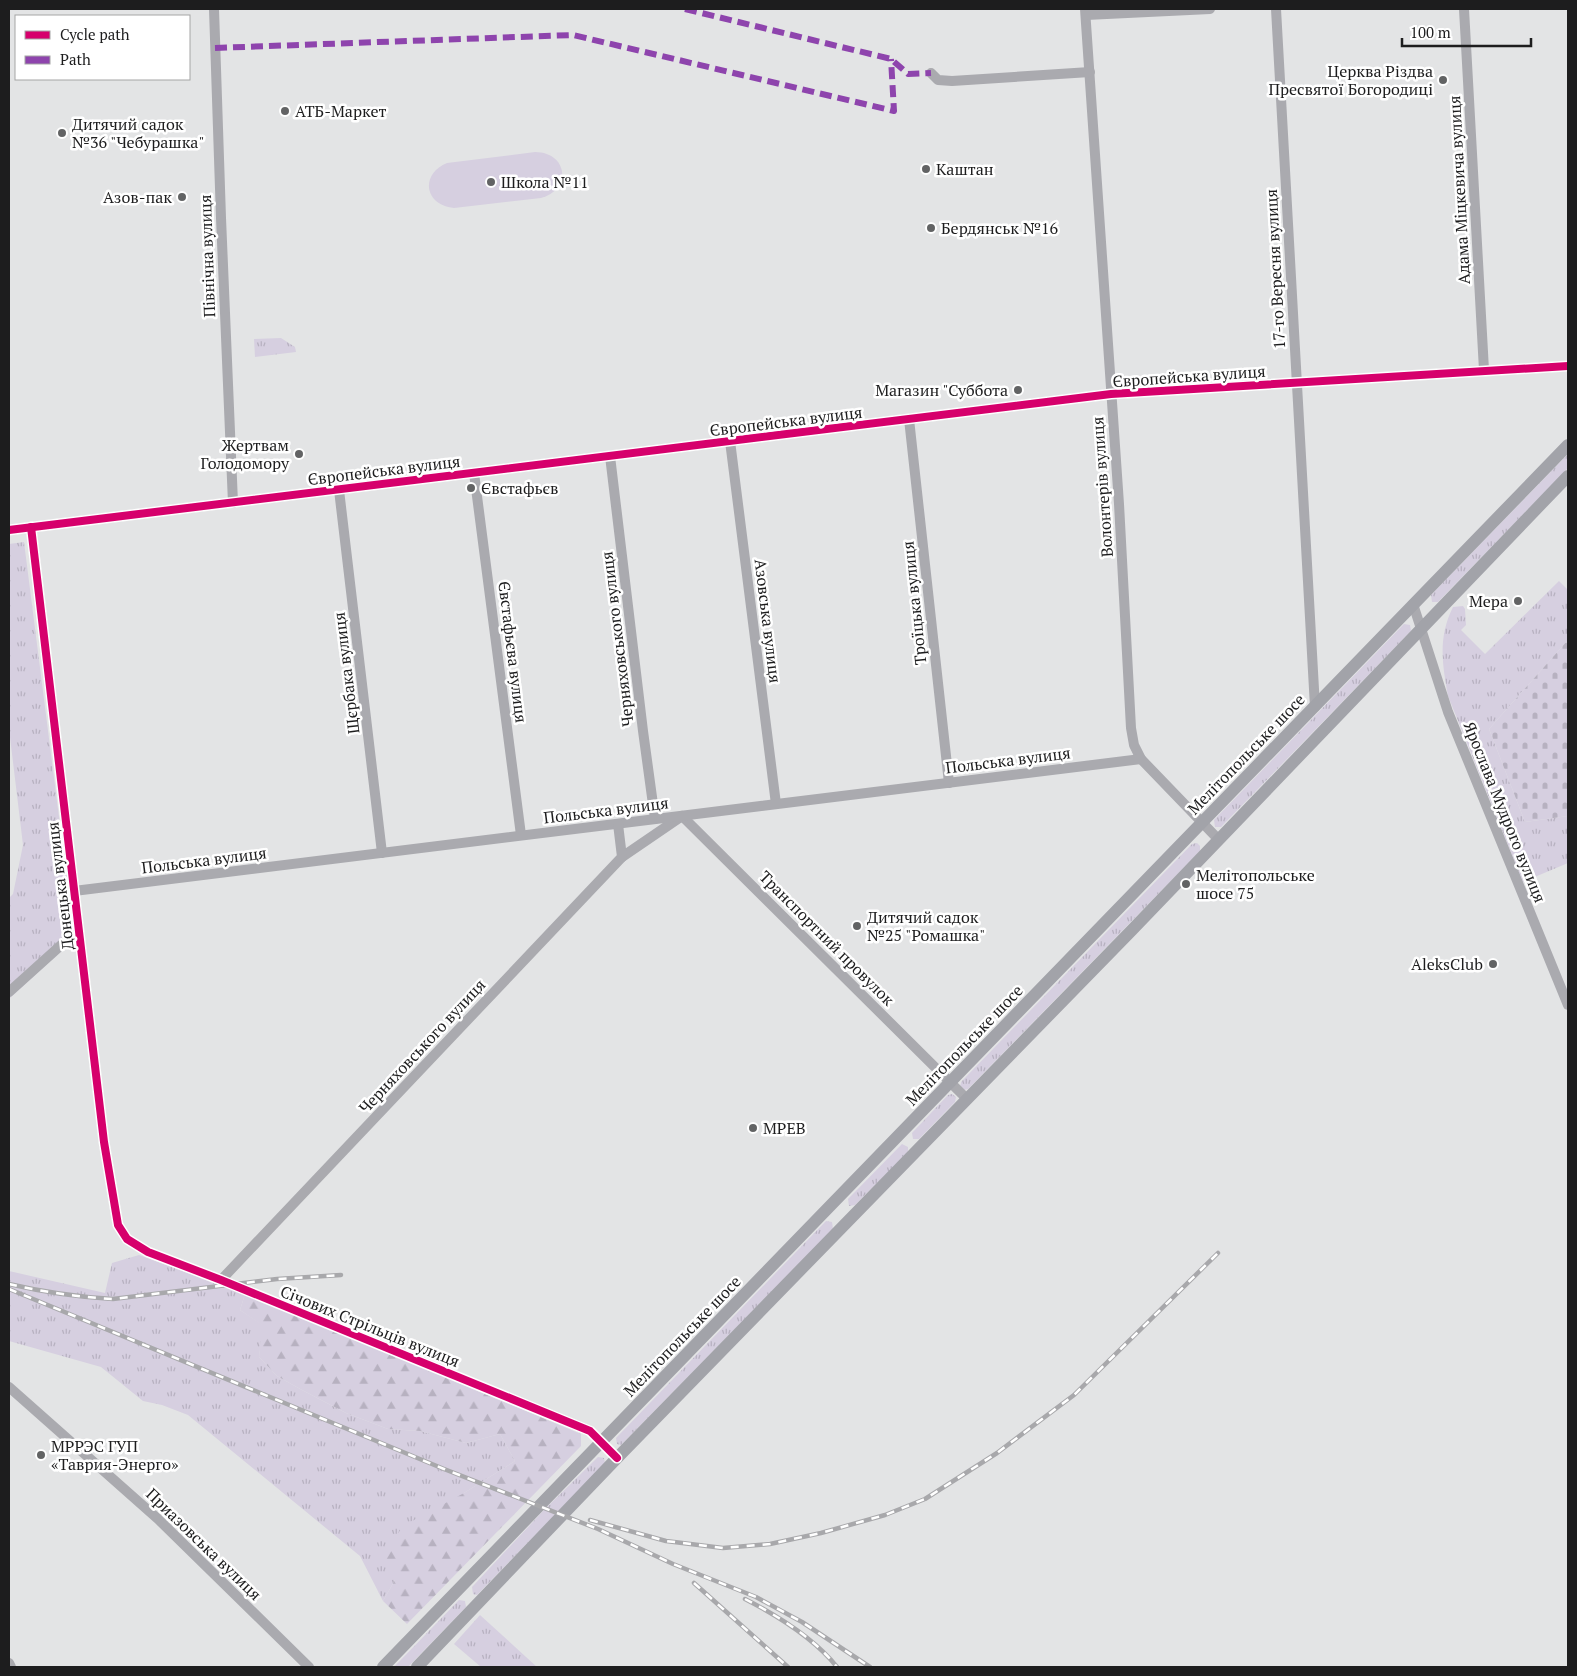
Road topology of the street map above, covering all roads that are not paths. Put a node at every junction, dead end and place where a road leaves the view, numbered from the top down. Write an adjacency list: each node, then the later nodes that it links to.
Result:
1 (214, 9): 19 (street, Північна вулиця)
2 (1210, 9): 5 (street)
3 (1276, 9): 10 (street, 17-го Вересня вулиця)
4 (1464, 9): 9 (street, Адама Міцкевича вулиця)
5 (1086, 12): 6 (street, Волонтерів вулиця)
6 (1090, 72): 7 (street); 11 (street, Волонтерів вулиця)
7 (931, 73)
8 (1568, 366): 9 (street, Європейська вулиця)
9 (1484, 370): 10 (street, Європейська вулиця)
10 (1297, 383): 11 (street, Європейська вулиця); 24 (street, 17-го Вересня вулиця)
11 (1111, 394): 12 (street, Європейська вулиця); 25 (street, Волонтерів вулиця)
12 (909, 419): 13 (street, Європейська вулиця); 26 (street, Троїцька вулиця)
13 (730, 441): 15 (street, Європейська вулиця); 27 (street, Азовська вулиця)
14 (1568, 445): 22 (main road, Мелітопольське шосе)
15 (610, 456): 16 (street, Європейська вулиця); 29 (street, Черняховського вулиця)
16 (474, 473): 18 (street, Європейська вулиця); 32 (street, Євстафьєва вулиця)
17 (1568, 476): 23 (main road)
18 (339, 490): 19 (street, Європейська вулиця); 34 (street, Щєрбака вулиця)
19 (233, 503): 20 (street, Європейська вулиця)
20 (31, 527): 21 (street, Європейська вулиця); 36 (street, Донецька вулиця)
21 (9, 530)
22 (1413, 604): 23 (street, Ярослава Мудрого вулиця); 24 (main road, Мелітопольське шосе)
23 (1421, 629): 33 (main road); 39 (street, Ярослава Мудрого вулиця)
24 (1315, 707): 30 (main road, Мелітопольське шосе)
25 (1141, 759): 26 (street, Польська вулиця); 30 (street, Волонтерів вулиця)
26 (949, 782): 27 (street, Польська вулиця)
27 (776, 804): 28 (street, Польська вулиця)
28 (682, 816): 29 (street, Польська вулиця); 35 (street, Черняховського вулиця); 40 (street, Транспортний провулок)
29 (656, 819): 31 (street, Польська вулиця)
30 (1202, 823): 33 (street, Волонтерів вулиця); 40 (main road, Мелітопольське шосе)
31 (618, 824): 32 (street, Польська вулиця); 35 (street)
32 (521, 836): 34 (street, Польська вулиця)
33 (1219, 840): 41 (main road)
34 (382, 853): 36 (street, Польська вулиця)
35 (622, 857): 43 (street, Черняховського вулиця)
36 (74, 891): 37 (street, Донецька вулиця)
37 (79, 929): 38 (street); 42 (street, Донецька вулиця)
38 (9, 992)
39 (1568, 1005)
40 (951, 1082): 41 (street, Транспортний провулок); 45 (main road, Мелітопольське шосе)
41 (968, 1100): 46 (main road)
42 (127, 1239): 43 (street, Січових Стрільців вулиця)
43 (221, 1280): 45 (street, Січових Стрільців вулиця)
44 (9, 1387): 49 (street, Приазовська вулиця)
45 (601, 1442): 46 (street, Січових Стрільців вулиця); 50 (main road, Мелітопольське шосе)
46 (617, 1458): 51 (main road)
47 (9, 1663): 48 (street)
48 (11, 1667)
49 (309, 1667)
50 (383, 1667)
51 (417, 1667)

